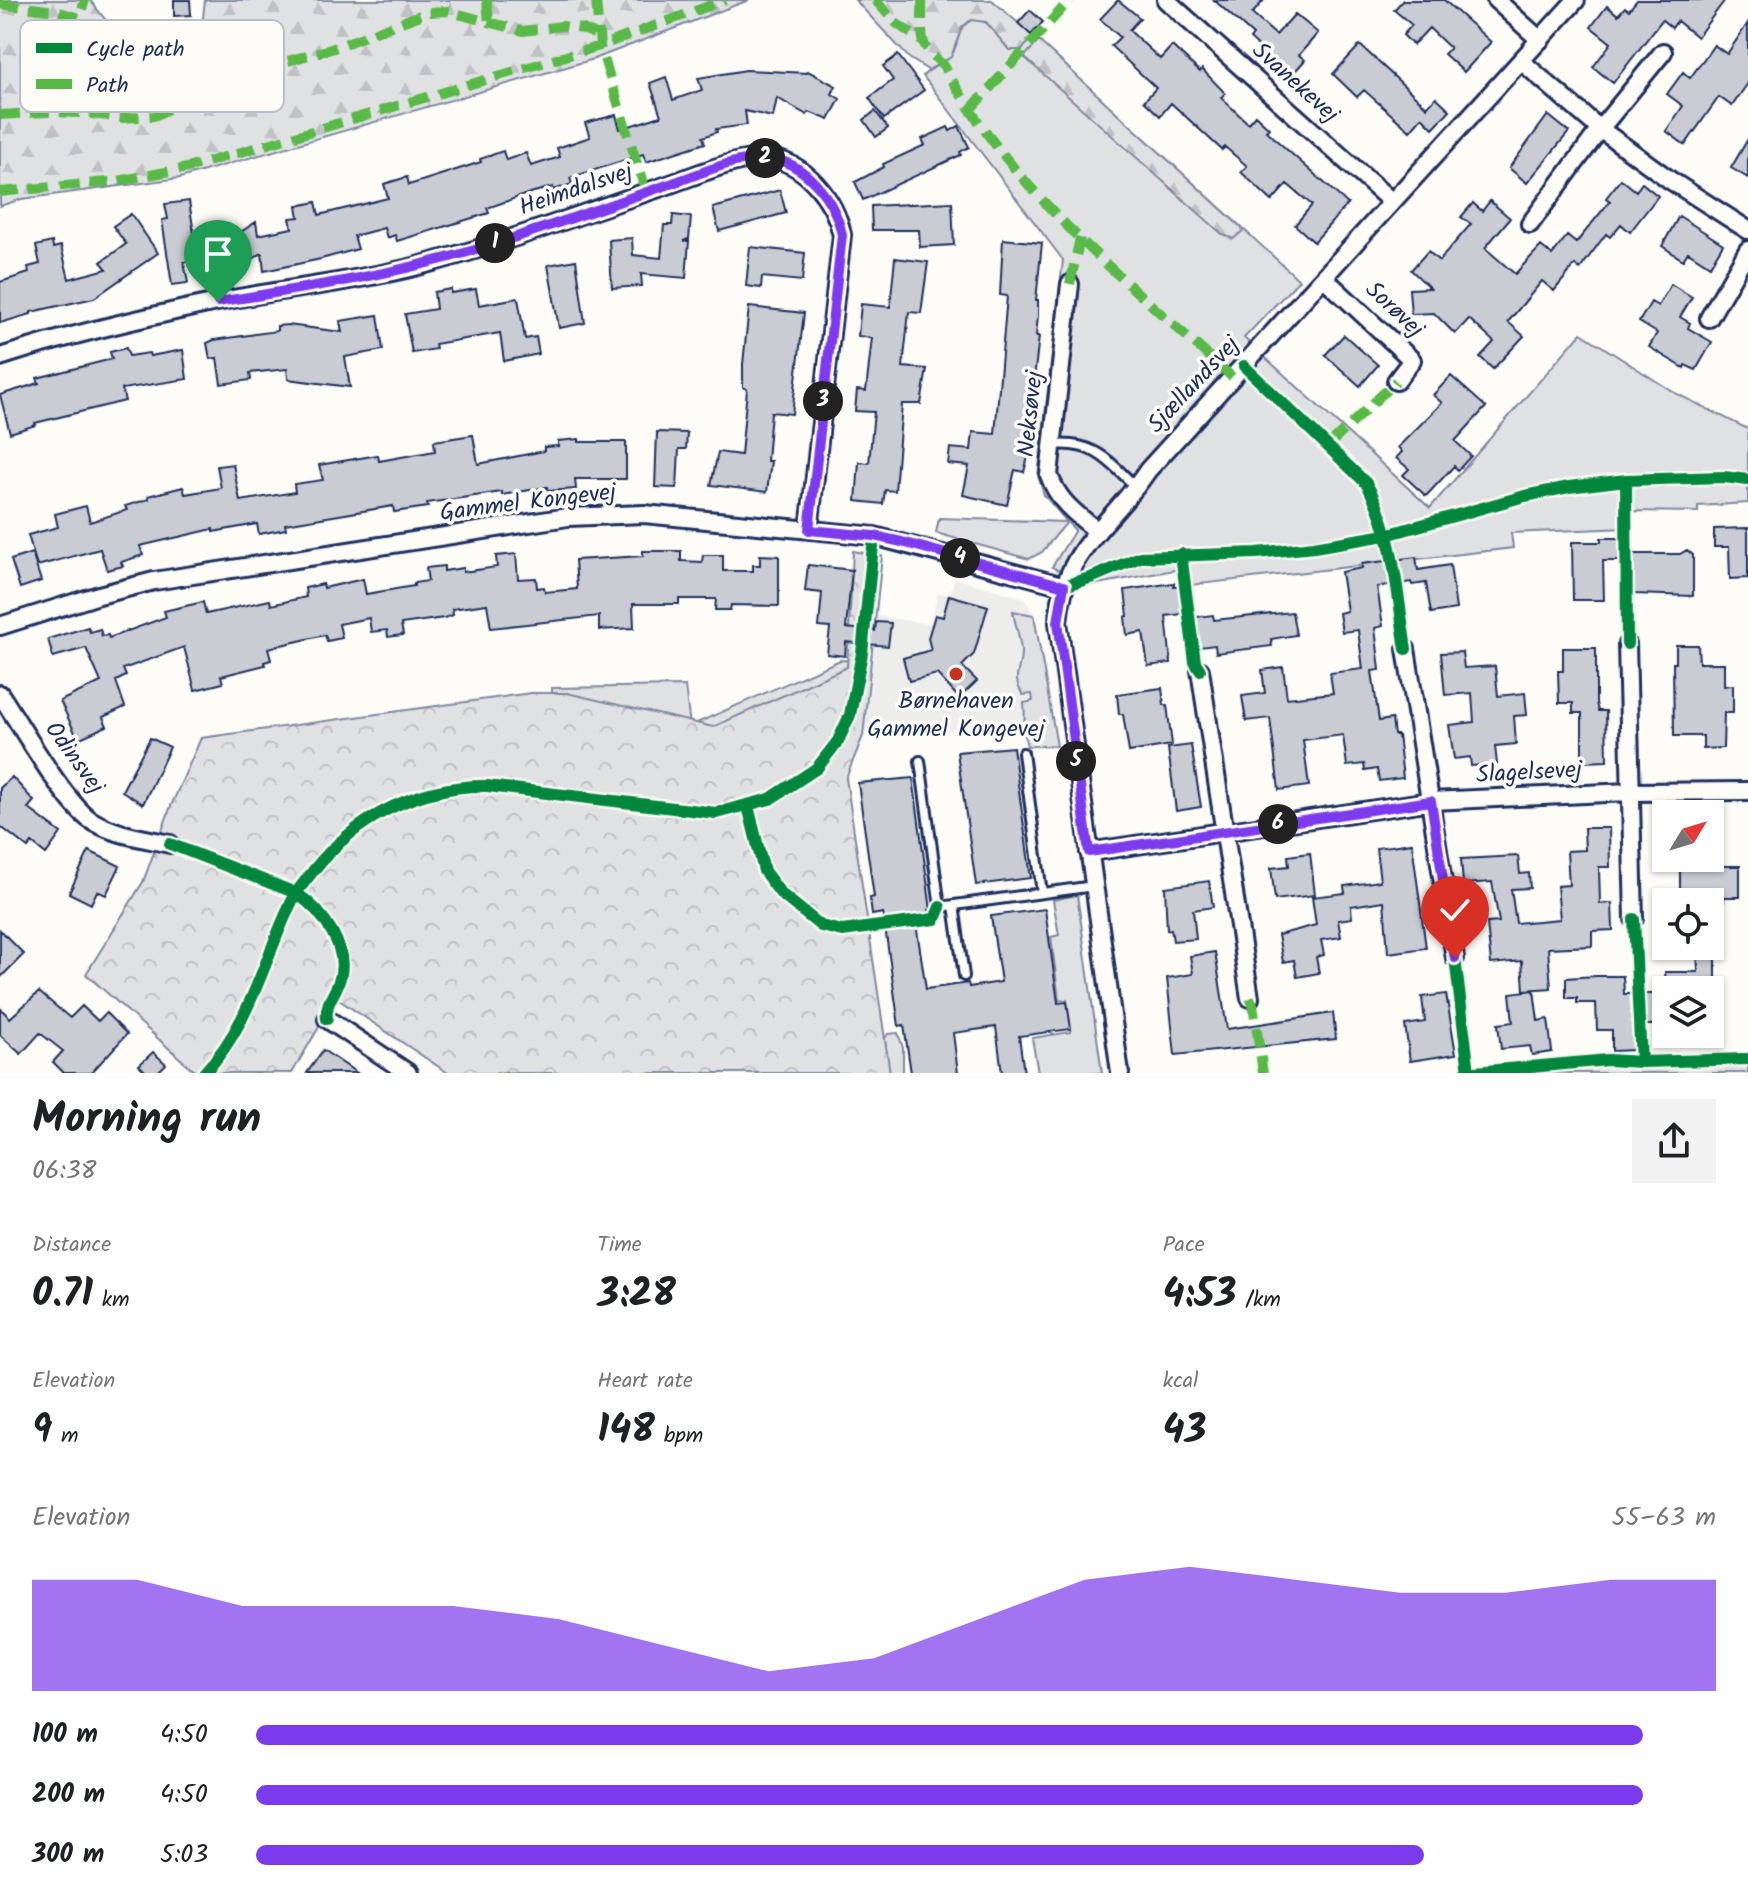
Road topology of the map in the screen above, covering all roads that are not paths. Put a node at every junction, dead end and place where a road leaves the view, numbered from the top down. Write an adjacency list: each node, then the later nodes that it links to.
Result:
1 (1166, 0): 8 (street, Svanekevej)
2 (1496, 0): 4 (street)
3 (1576, 0): 4 (street, Sjællandsvej)
4 (1540, 40): 6 (street, Sjællandsvej)
5 (1663, 52): 7 (street)
6 (1521, 61): 7 (street); 8 (street, Sjællandsvej)
7 (1600, 129): 9 (street); 10 (street)
8 (1392, 202): 12 (street, Sjællandsvej)
9 (1530, 224)
10 (1748, 230)
11 (1748, 250): 14 (street)
12 (1324, 278): 16 (street, Sorøvej); 18 (street, Sjællandsvej)
13 (1070, 284): 17 (street, Neksøvej)
14 (1709, 318)
15 (0, 357): 19 (street, Heimdalsvej)
16 (1396, 381)
17 (1052, 445): 18 (lane); 20 (street, Neksøvej)
18 (1136, 487): 20 (street, Sjællandsvej)
19 (809, 530): 21 (street, Gammel Kongevej); 22 (street, Gammel Kongevej)
20 (1096, 530): 21 (street, Sjællandsvej)
21 (1064, 586): 34 (street, Sjællandsvej)
22 (0, 626)
23 (1627, 644): 30 (street)
24 (1406, 649): 31 (street)
25 (1200, 670): 32 (street)
26 (0, 694): 33 (street, Odinsvej)
27 (1023, 753): 36 (lane)
28 (920, 761): 37 (lane)
29 (1748, 791): 30 (street, Slagelsevej)
30 (1629, 792): 31 (street, Slagelsevej); 38 (street)
31 (1431, 801): 32 (street, Slagelsevej); 39 (street)
32 (1224, 832): 34 (street, Slagelsevej); 41 (street)
33 (170, 844)
34 (1089, 852): 35 (street, Sjællandsvej)
35 (1094, 886): 36 (lane); 44 (street, Sjællandsvej)
36 (1042, 893): 37 (lane)
37 (954, 905): 40 (lane)
38 (1634, 919)
39 (1455, 958)
40 (964, 976)
41 (1250, 998)
42 (327, 1019): 43 (street)
43 (408, 1073)
44 (1120, 1073)

